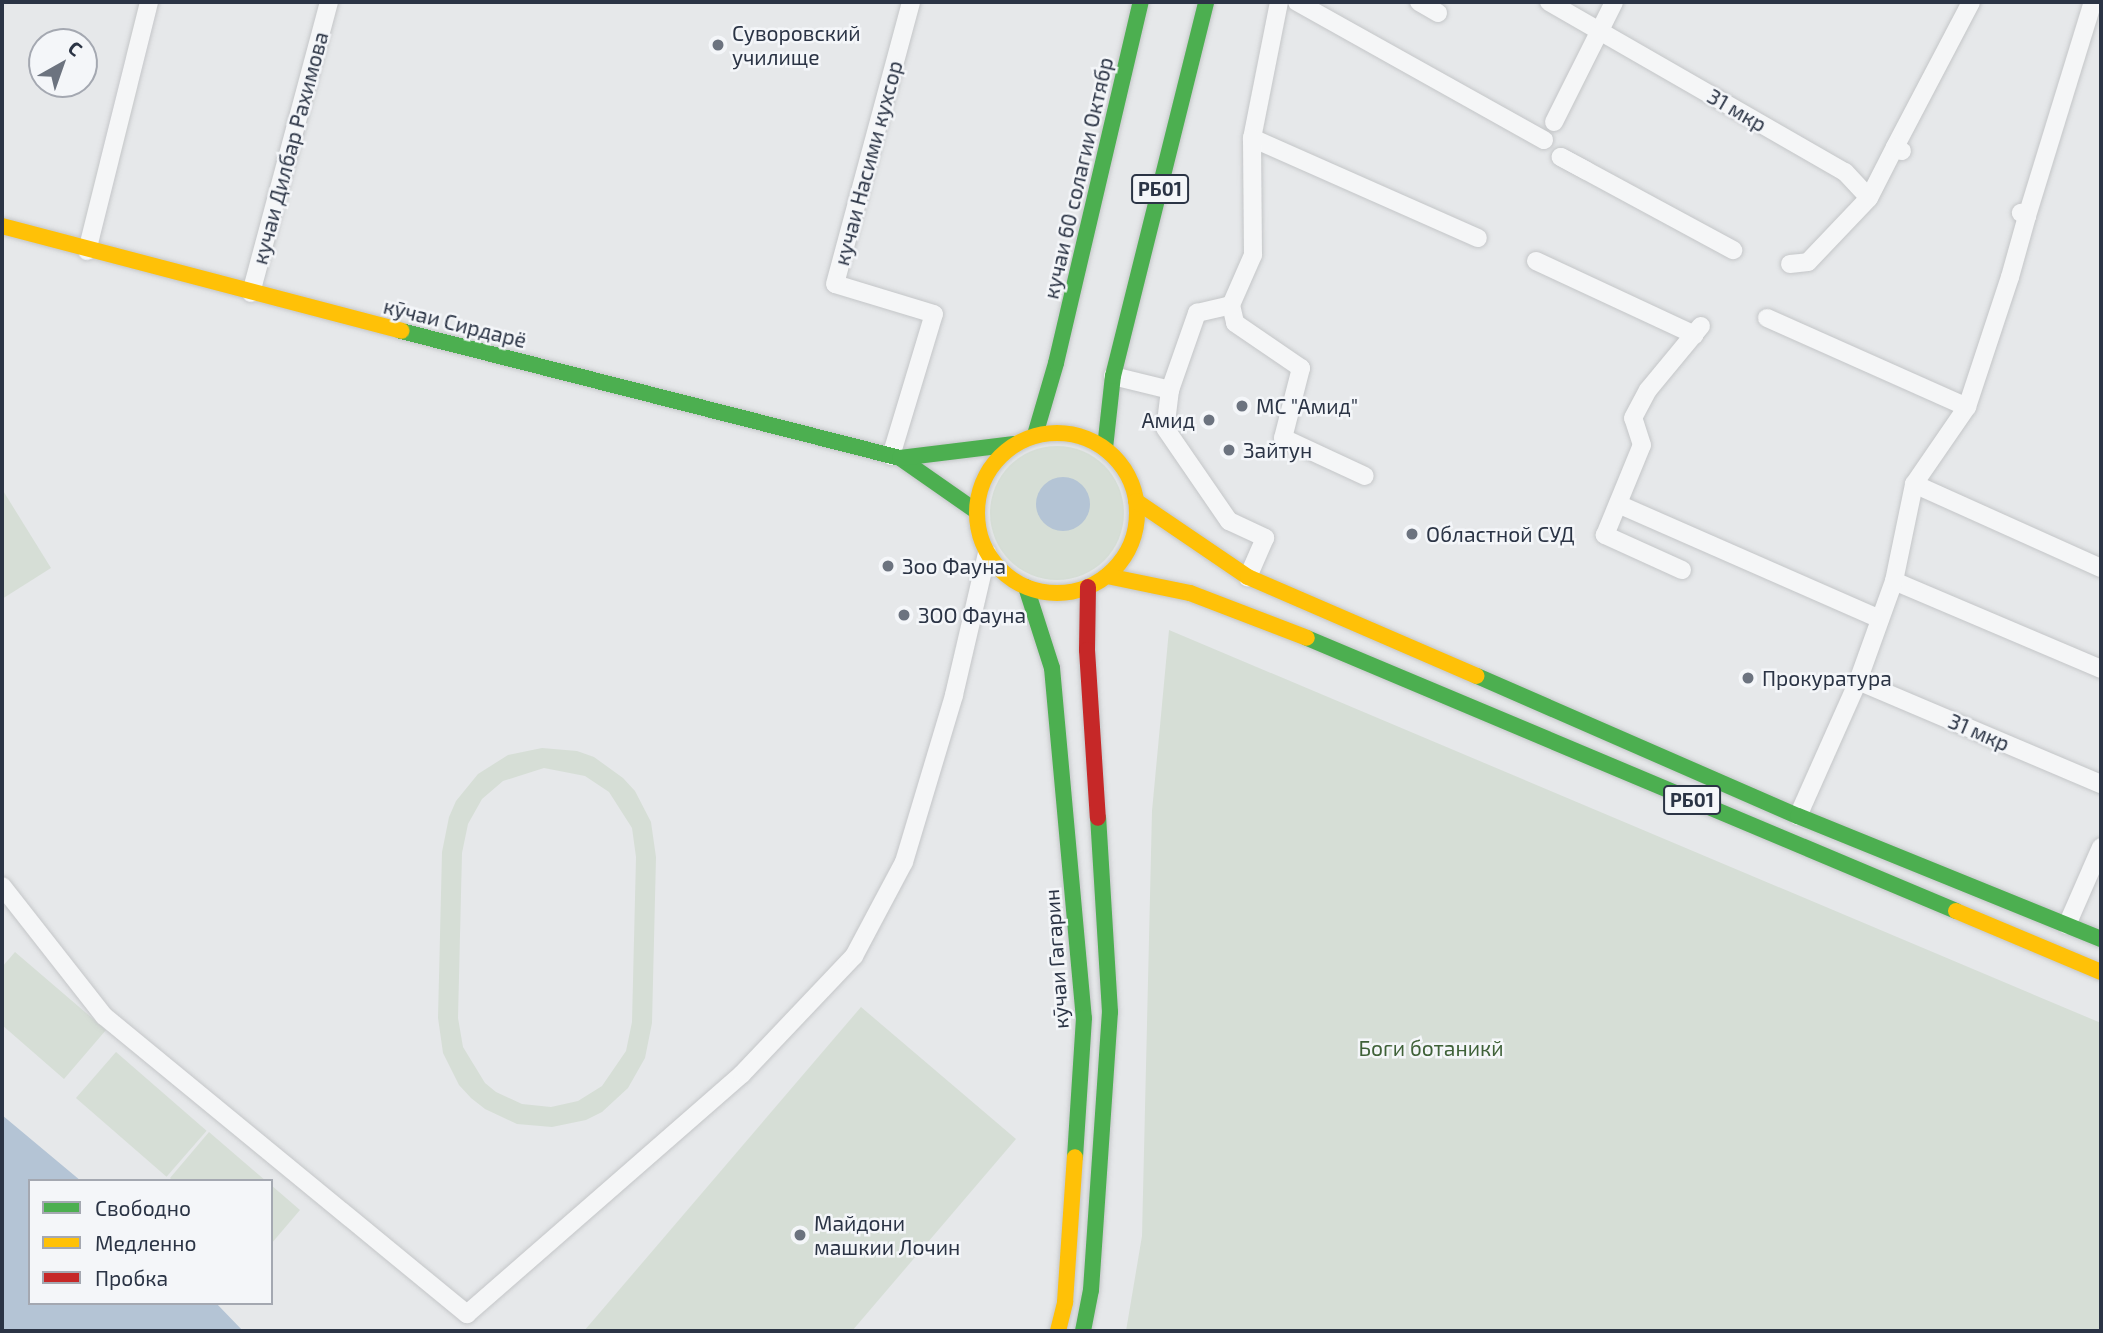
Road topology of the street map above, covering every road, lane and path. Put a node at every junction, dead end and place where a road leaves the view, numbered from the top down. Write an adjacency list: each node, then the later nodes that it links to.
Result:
1 (149, 2): 23 (street)
2 (329, 2): 26 (street, кучаи Дилбар Рахимова)
3 (911, 2): 35 (street, кучаи Насими кухсор)
4 (1141, 2): 32 (main road, кучаи 60 солагии Октябр / РБ01)
5 (1206, 2): 29 (main road, РБ01)
6 (1279, 2): 16 (street)
7 (1297, 2): 17 (street)
8 (1419, 2): 13 (street)
9 (1549, 2): 14 (street, 31 мкр)
10 (1614, 2): 14 (street)
11 (1971, 2): 19 (street)
12 (2093, 2): 31 (street)
13 (1438, 13)
14 (1599, 29): 15 (street); 19 (street, 31 мкр)
15 (1553, 122)
16 (1252, 138): 21 (street); 27 (street)
17 (1544, 140)
18 (1587, 171): 22 (street)
19 (1869, 198): 25 (street)
20 (2, 226): 23 (main road, кӯчаи Сирдарё)
21 (1478, 238)
22 (1733, 250)
23 (87, 251): 26 (main road, кӯчаи Сирдарё)
24 (1536, 261): 39 (street)
25 (1790, 264)
26 (251, 293): 35 (main road, кӯчаи Сирдарё)
27 (1231, 305): 30 (street); 36 (street)
28 (1767, 318): 31 (street)
29 (1114, 376): 30 (street); 34 (main road, РБ01)
30 (1170, 390): 45 (street)
31 (1967, 407): 37 (street)
32 (1035, 435): 33 (main road); 34 (main road)
33 (1014, 444): 35 (main road); 40 (main road)
34 (1105, 448): 38 (main road)
35 (895, 457): 40 (main road)
36 (1366, 475)
37 (1914, 484): 42 (street); 46 (street)
38 (1136, 501): 44 (main road); 45 (main road, РБ01)
39 (1618, 504): 43 (street); 49 (street)
40 (975, 511): 41 (main road)
41 (987, 553): 47 (main road); 55 (street)
42 (2101, 568)
43 (1682, 569)
44 (1107, 576): 48 (main road); 58 (main road, РБ01)
45 (1248, 577): 53 (main road, РБ01)
46 (1894, 581): 49 (street); 50 (street)
47 (1026, 587): 48 (main road); 59 (main road, кӯчаи Гагарин)
48 (1088, 587): 60 (main road)
49 (1880, 619): 51 (street)
50 (2101, 669)
51 (1858, 681): 52 (street, 31 мкр); 53 (street)
52 (2101, 784)
53 (1798, 816): 56 (main road, РБ01)
54 (2101, 847): 56 (street)
55 (2, 886)
56 (2067, 925): 57 (main road, РБ01)
57 (2101, 939)
58 (2101, 972)
59 (1058, 1331)
60 (1083, 1331)

